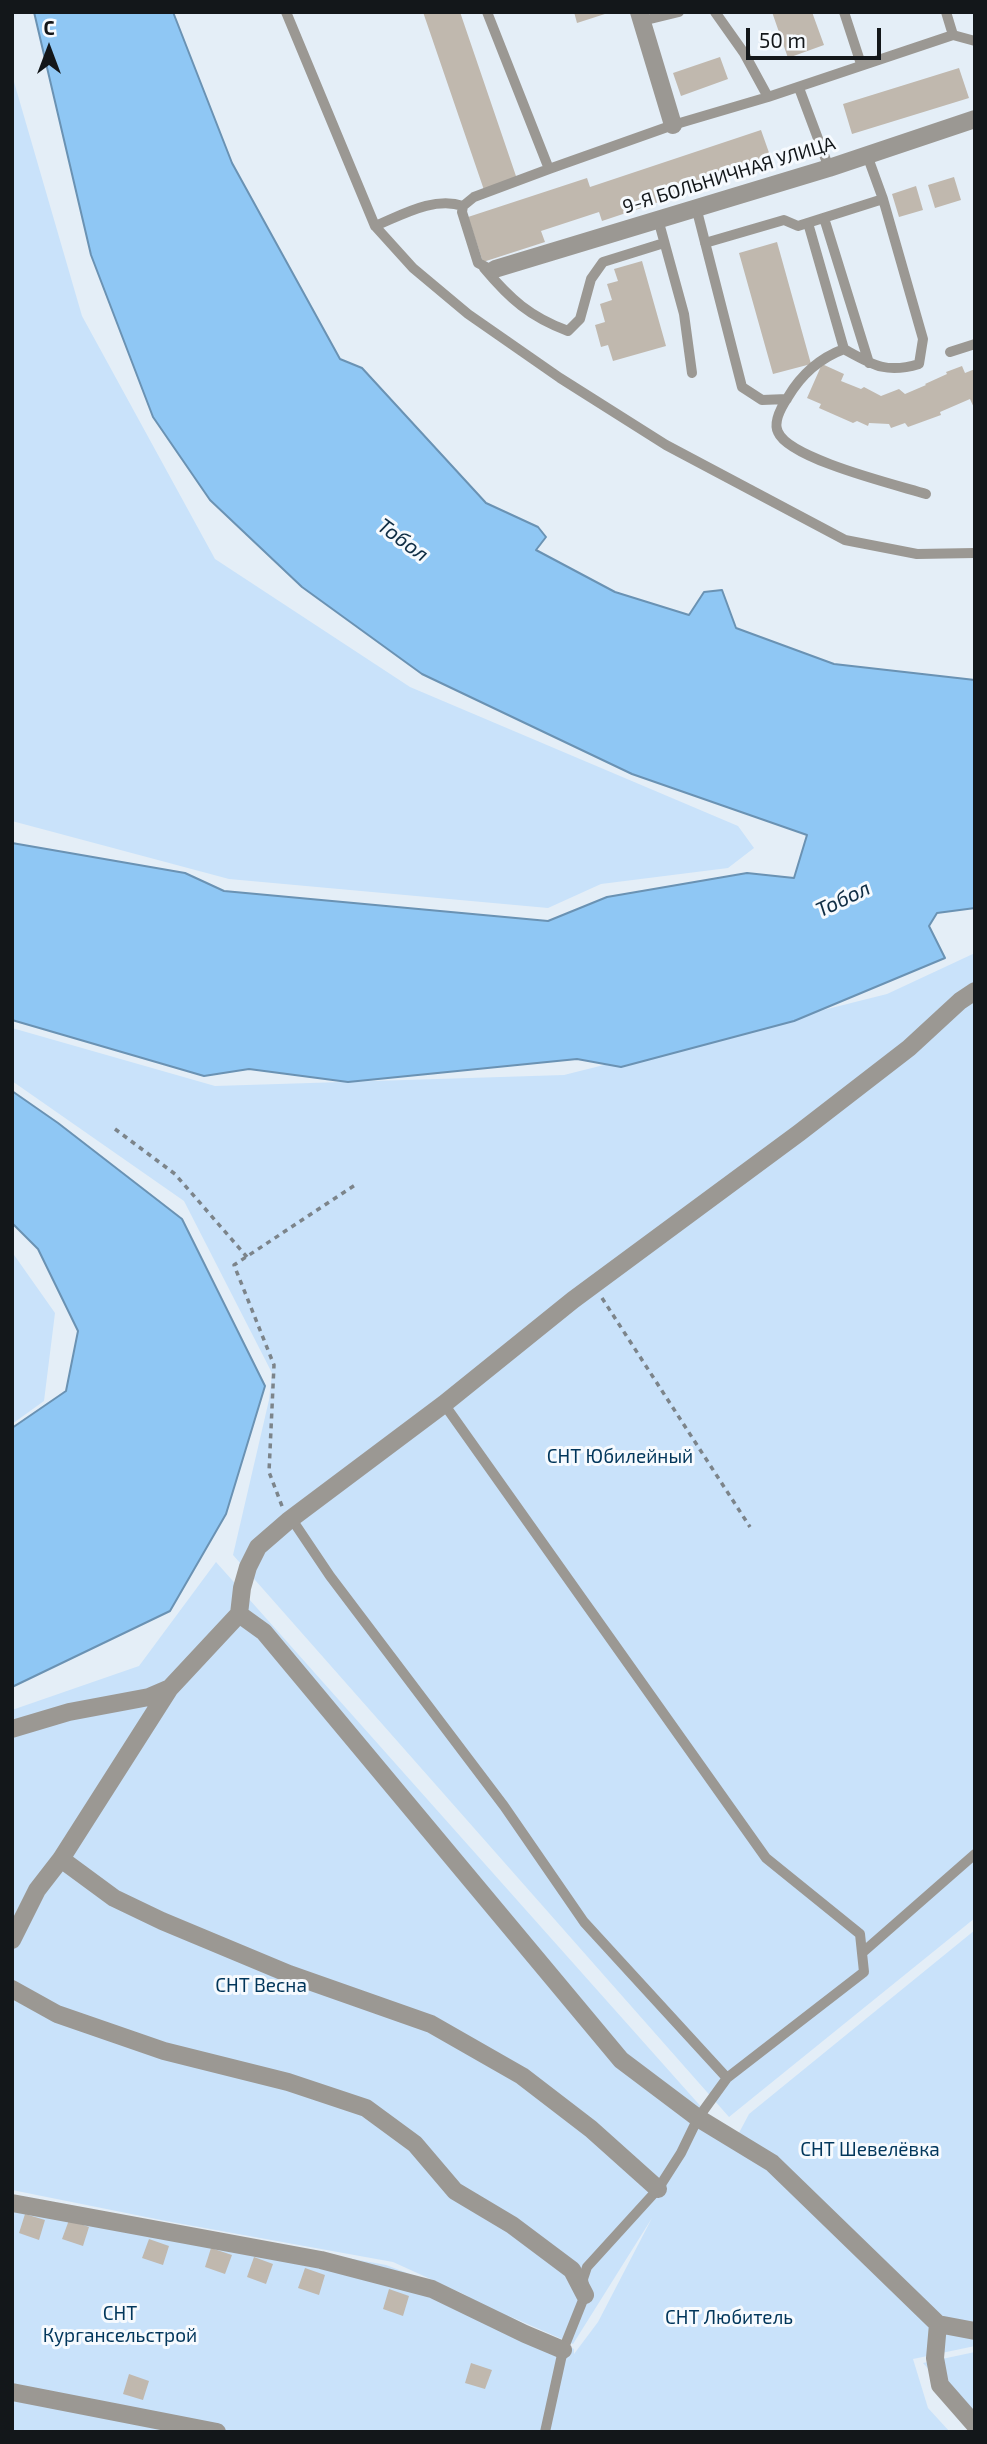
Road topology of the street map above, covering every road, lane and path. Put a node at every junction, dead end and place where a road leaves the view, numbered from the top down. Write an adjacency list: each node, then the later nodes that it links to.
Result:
1 (286, 12): 24 (lane)
2 (487, 12): 17 (lane)
3 (679, 12): 7 (lane)
4 (715, 12): 12 (lane)
5 (844, 12): 10 (lane)
6 (946, 12): 8 (lane)
7 (641, 17): 14 (street)
8 (953, 35): 9 (lane); 10 (lane)
9 (975, 41)
10 (861, 64): 11 (lane)
11 (799, 88): 12 (lane); 16 (lane)
12 (768, 97): 14 (lane)
13 (975, 119): 15 (street, 9-Я БОЛЬНИЧНАЯ УЛИЦА)
14 (673, 125): 17 (lane)
15 (867, 155): 16 (street, 9-Я БОЛЬНИЧНАЯ УЛИЦА); 18 (lane)
16 (829, 168): 20 (street, 9-Я БОЛЬНИЧНАЯ УЛИЦА)
17 (549, 169): 19 (lane)
18 (883, 199): 21 (lane); 31 (lane)
19 (463, 206): 24 (lane); 27 (lane)
20 (696, 207): 22 (street, 9-Я БОЛЬНИЧНАЯ УЛИЦА); 26 (lane)
21 (824, 218): 23 (lane); 31 (lane)
22 (658, 219): 25 (lane); 27 (street, 9-Я БОЛЬНИЧНАЯ УЛИЦА)
23 (808, 223): 26 (lane); 29 (lane)
24 (375, 226): 35 (lane)
25 (664, 243): 27 (lane); 32 (lane)
26 (705, 243): 33 (lane)
27 (490, 268)
28 (975, 344): 30 (lane)
29 (844, 349): 31 (lane); 33 (lane)
30 (950, 352)
31 (869, 363)
32 (692, 373)
33 (787, 398): 34 (lane)
34 (926, 494)
35 (975, 553)
36 (975, 991): 40 (street)
37 (115, 1129): 39 (path)
38 (355, 1185): 39 (path)
39 (247, 1257): 42 (path)
40 (594, 1284): 41 (street); 43 (path)
41 (444, 1404): 42 (street); 50 (lane)
42 (290, 1519): 44 (street); 52 (lane)
43 (750, 1527)
44 (239, 1614): 45 (street); 53 (street)
45 (170, 1688): 46 (street); 48 (street)
46 (12, 1729)
47 (975, 1854): 50 (lane)
48 (61, 1860): 49 (street); 54 (street)
49 (12, 1940)
50 (862, 1954): 52 (lane)
51 (12, 1989): 56 (street)
52 (727, 2078): 53 (lane)
53 (698, 2118): 54 (lane); 57 (street)
54 (658, 2189): 56 (lane)
55 (12, 2203): 59 (street)
56 (585, 2295): 59 (lane)
57 (938, 2324): 58 (street); 61 (street)
58 (975, 2331)
59 (563, 2350): 63 (lane)
60 (12, 2392): 62 (street)
61 (975, 2426)
62 (217, 2432)
63 (545, 2432)

